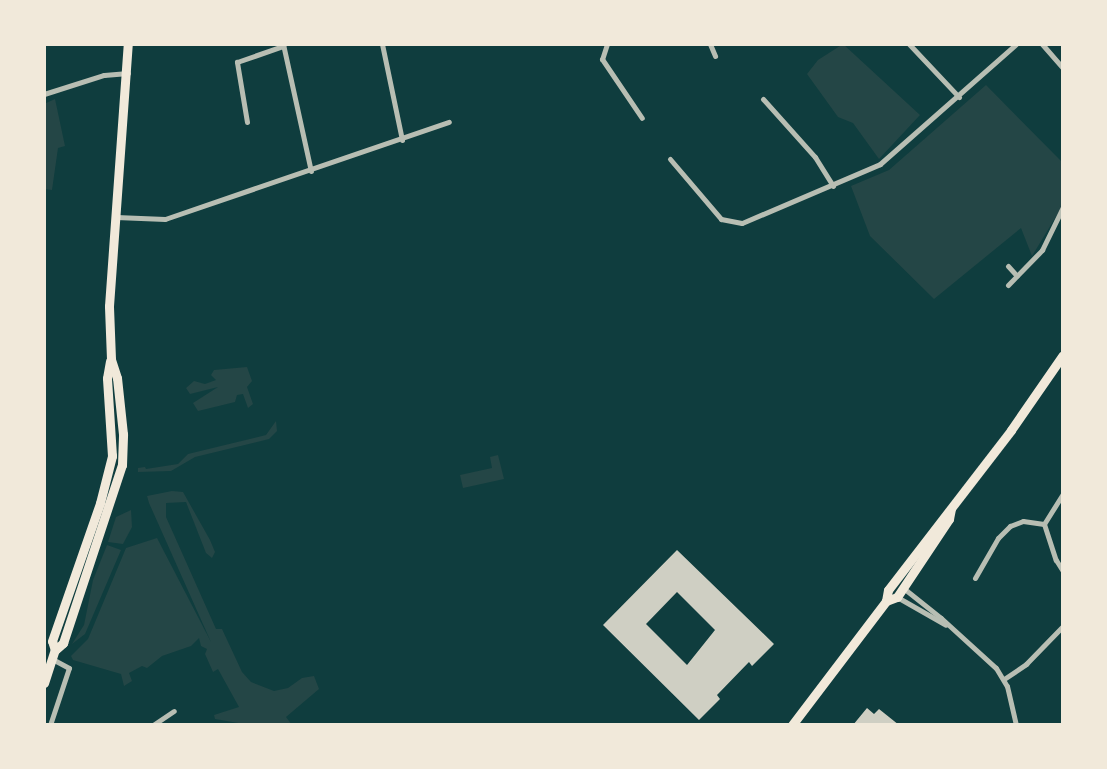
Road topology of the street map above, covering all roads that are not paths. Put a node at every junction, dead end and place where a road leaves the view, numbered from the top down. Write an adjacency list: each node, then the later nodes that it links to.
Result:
1 (128, 44): 11 (main road)
2 (382, 44): 18 (street)
3 (607, 44): 15 (street)
4 (710, 44): 9 (street)
5 (909, 44): 13 (street)
6 (1016, 44): 13 (street)
7 (1042, 44): 10 (street)
8 (283, 45): 16 (street); 20 (street)
9 (715, 56)
10 (1063, 68)
11 (128, 73): 12 (street); 23 (main road)
12 (44, 94)
13 (959, 97): 21 (street)
14 (763, 99): 21 (street)
15 (642, 118)
16 (247, 122)
17 (449, 122): 18 (street)
18 (402, 140): 20 (street)
19 (670, 159): 21 (street)
20 (311, 171): 23 (street)
21 (833, 186)
22 (1063, 207): 25 (street)
23 (116, 217): 40 (main road)
24 (1008, 266): 25 (street)
25 (1017, 275): 26 (street)
26 (1007, 285)
27 (1063, 355): 29 (main road)
28 (1063, 494): 30 (street)
29 (951, 509): 33 (main road); 34 (main road)
30 (1044, 524): 31 (street); 32 (street)
31 (1063, 571)
32 (975, 578)
33 (894, 582): 34 (street); 35 (main road)
34 (903, 588): 36 (main road); 38 (street)
35 (888, 590): 36 (street); 37 (main road)
36 (897, 597): 37 (main road); 38 (street)
37 (886, 601): 46 (main road)
38 (946, 625): 41 (street)
39 (1063, 626): 41 (street)
40 (53, 655): 42 (main road); 44 (street)
41 (1004, 679): 47 (street)
42 (44, 683)
43 (174, 711): 45 (street)
44 (50, 725)
45 (153, 725)
46 (792, 725)
47 (1016, 725)

